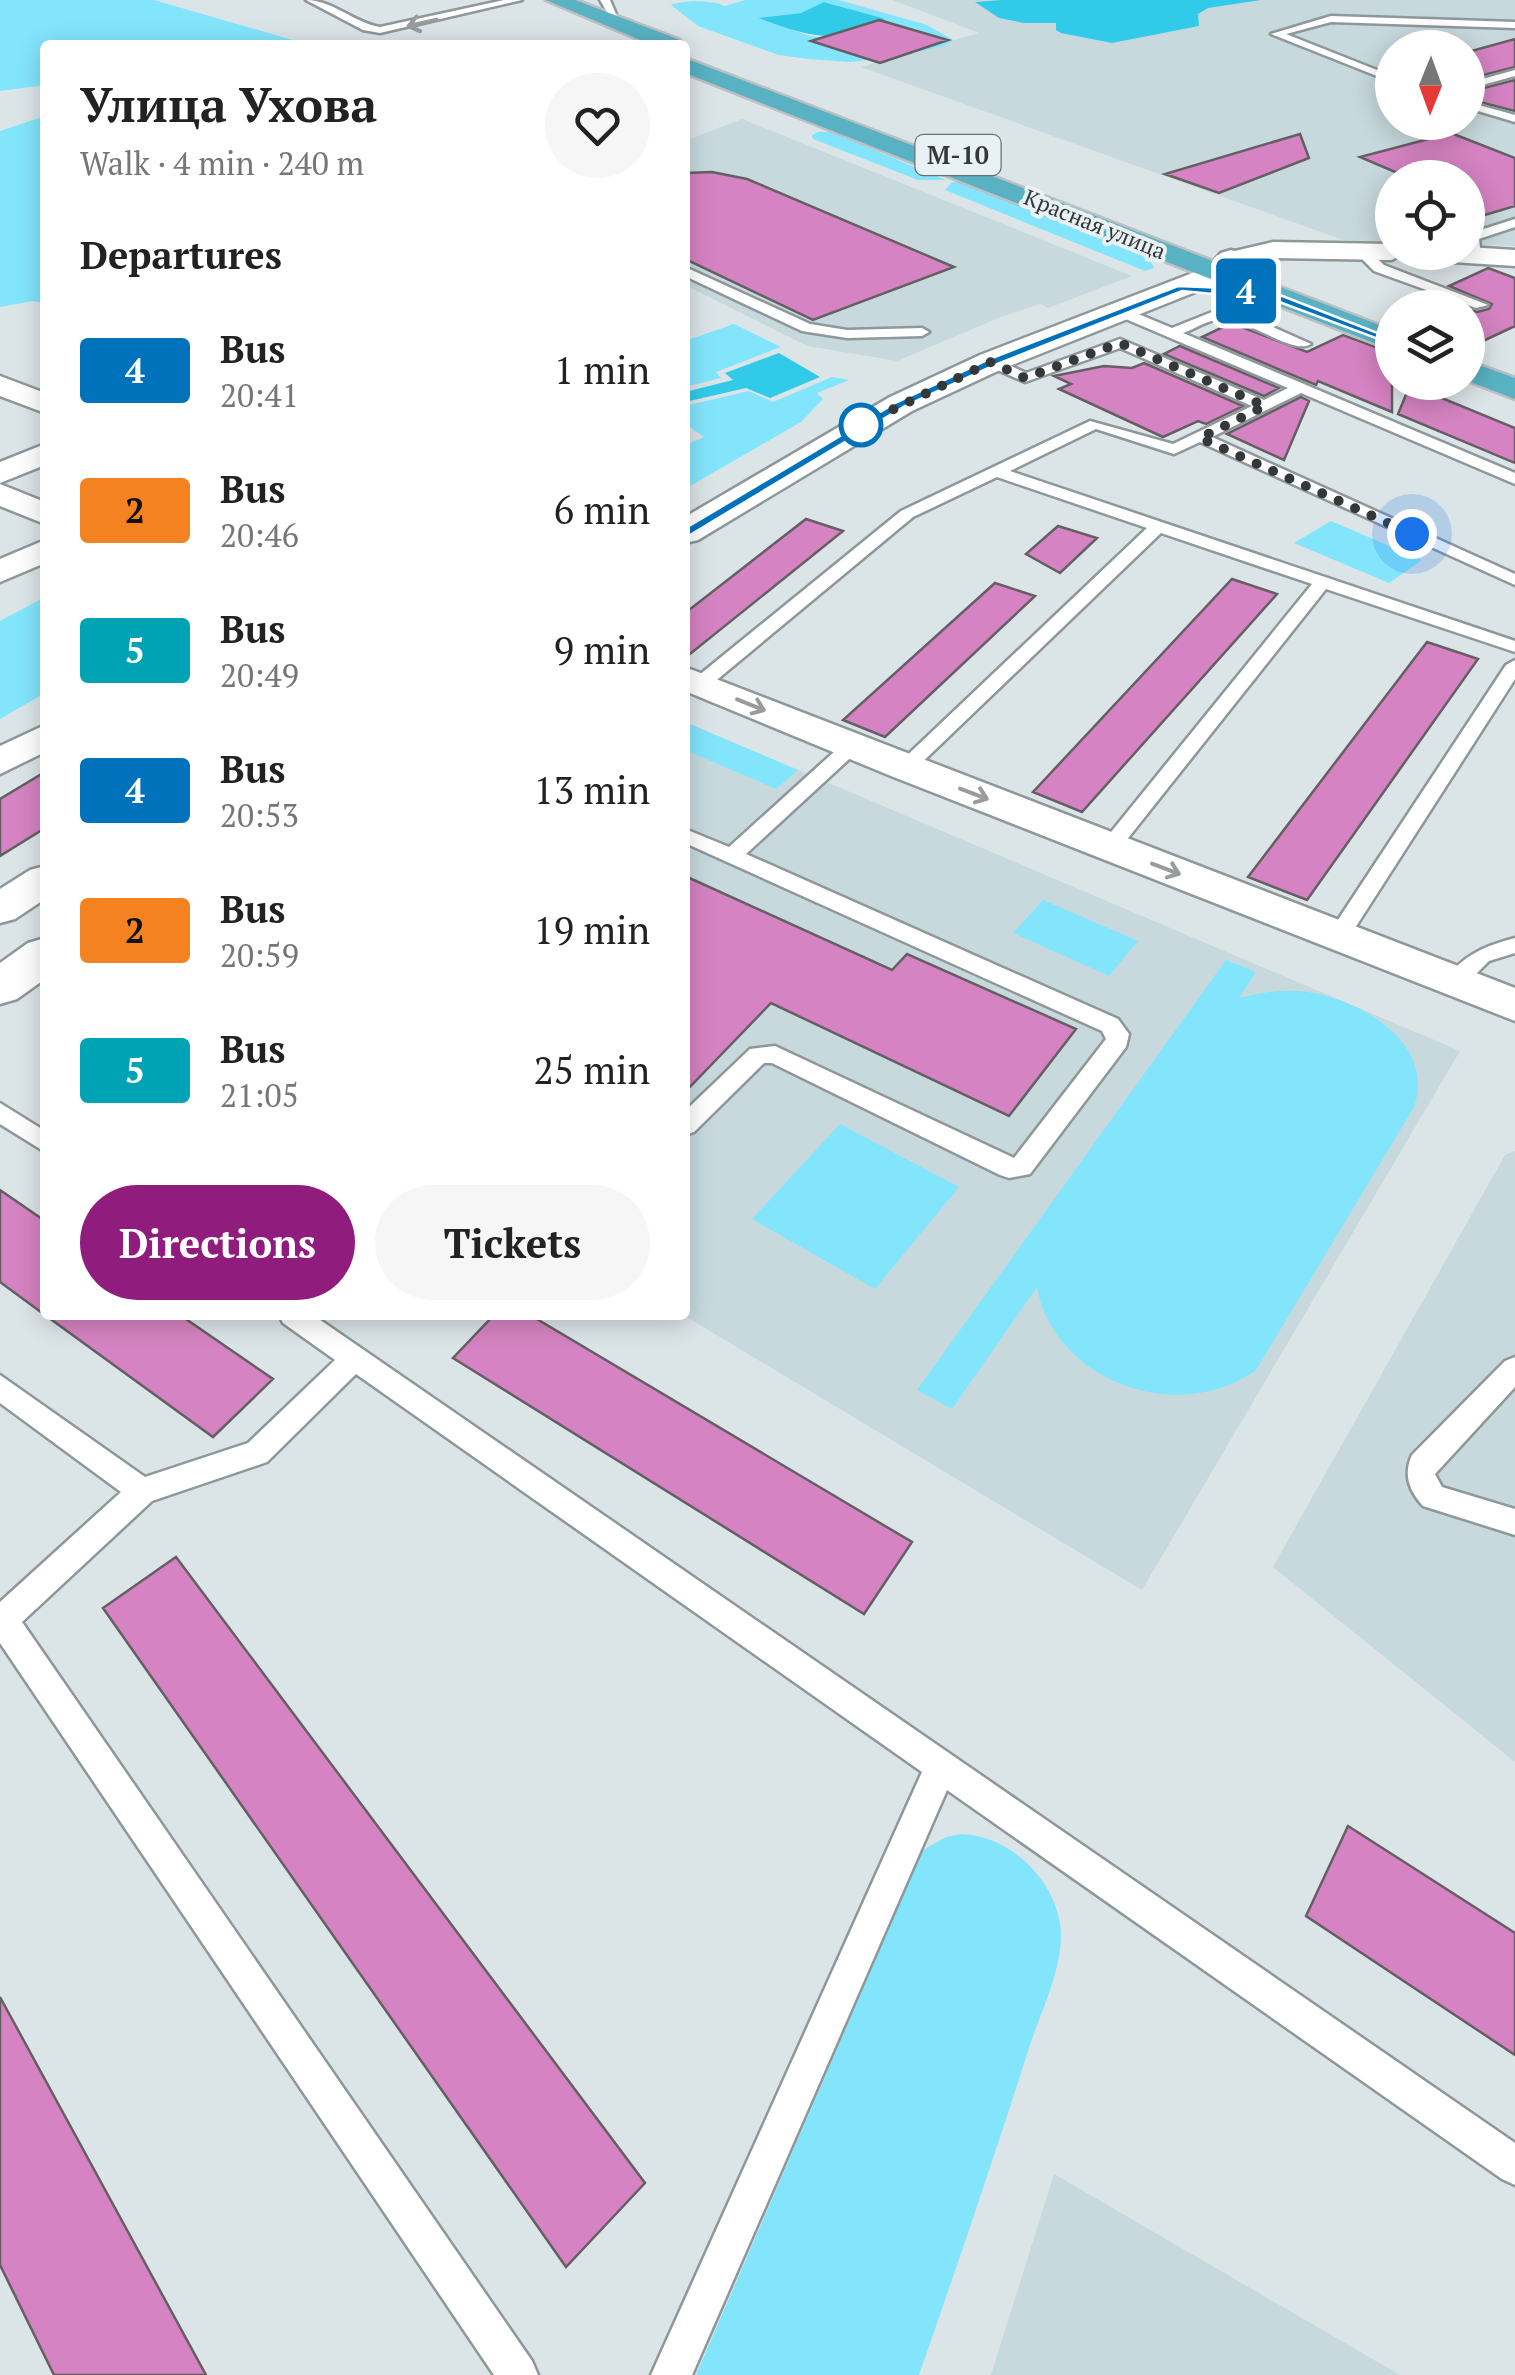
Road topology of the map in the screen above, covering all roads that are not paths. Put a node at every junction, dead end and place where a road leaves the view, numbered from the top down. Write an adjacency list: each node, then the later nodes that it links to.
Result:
1 (311, 0): 2 (lane, one-way to 1)
2 (517, 0): 7 (highway)
3 (556, 0): 5 (highway)
4 (605, 0): 5 (lane)
5 (618, 24): 8 (highway)
6 (1515, 25): 11 (lane)
7 (619, 40)
8 (659, 40)
9 (690, 52): 24 (highway, Красная улица / М-10)
10 (690, 67): 18 (highway, Красная улица / М-10)
11 (1375, 73)
12 (1515, 73): 13 (lane)
13 (1485, 81)
14 (1485, 110): 15 (lane)
15 (1515, 119)
16 (1515, 223): 17 (lane)
17 (1485, 233)
18 (1150, 246): 24 (street)
19 (1362, 251): 20 (street); 24 (street); 25 (lane)
20 (1375, 251)
21 (1485, 256): 22 (street)
22 (1515, 258)
23 (690, 272): 29 (lane)
24 (1199, 273): 26 (highway, Красная улица / М-10); 26 (street); 27 (street); 28 (highway, Красная улица / М-10); 48 (street)
25 (1440, 290)
26 (1297, 304): 31 (highway, Красная улица / М-10)
27 (1119, 311): 30 (lane); 34 (street)
28 (1375, 317)
29 (922, 332)
30 (1170, 334): 32 (lane); 38 (lane)
31 (1375, 334)
32 (1304, 344)
33 (1485, 356): 35 (highway)
34 (991, 362): 41 (lane); 51 (street)
35 (1515, 368)
36 (1485, 377): 39 (highway)
37 (0, 386): 40 (street)
38 (1300, 388): 41 (lane); 46 (lane)
39 (1515, 388)
40 (40, 402)
41 (1265, 406): 42 (lane)
42 (1200, 438): 44 (lane); 54 (lane)
43 (40, 455): 45 (street)
44 (995, 471): 50 (lane); 58 (lane)
45 (0, 474)
46 (1515, 479)
47 (0, 494): 49 (street)
48 (690, 505)
49 (40, 512)
50 (1158, 526): 55 (lane); 62 (lane)
51 (690, 529)
52 (40, 552): 53 (street)
53 (0, 572)
54 (1515, 580)
55 (1322, 583): 56 (lane); 64 (lane)
56 (1515, 647)
57 (1515, 666): 68 (lane)
58 (692, 681): 60 (street, one-way to 60)
59 (40, 739): 61 (street)
60 (852, 746): 62 (street); 65 (lane)
61 (0, 762)
62 (905, 768): 64 (street, one-way to 64)
63 (690, 836): 65 (lane)
64 (1110, 847): 68 (street, one-way to 68)
65 (732, 856): 75 (lane)
66 (40, 883): 67 (street)
67 (0, 909)
68 (1338, 936): 71 (street)
69 (1515, 944): 71 (lane)
70 (40, 958): 72 (street)
71 (1456, 982): 73 (street)
72 (0, 986)
73 (1515, 1005)
74 (0, 1112): 76 (lane)
75 (690, 1121)
76 (40, 1140)
77 (299, 1320): 78 (lane)
78 (354, 1358): 81 (lane); 84 (lane)
79 (1515, 1369): 82 (lane)
80 (0, 1387): 81 (lane)
81 (142, 1491): 83 (lane)
82 (1515, 1522)
83 (1, 1621): 86 (lane)
84 (940, 1766): 85 (lane); 87 (lane)
85 (1515, 2166)
86 (518, 2375)
87 (672, 2375)

